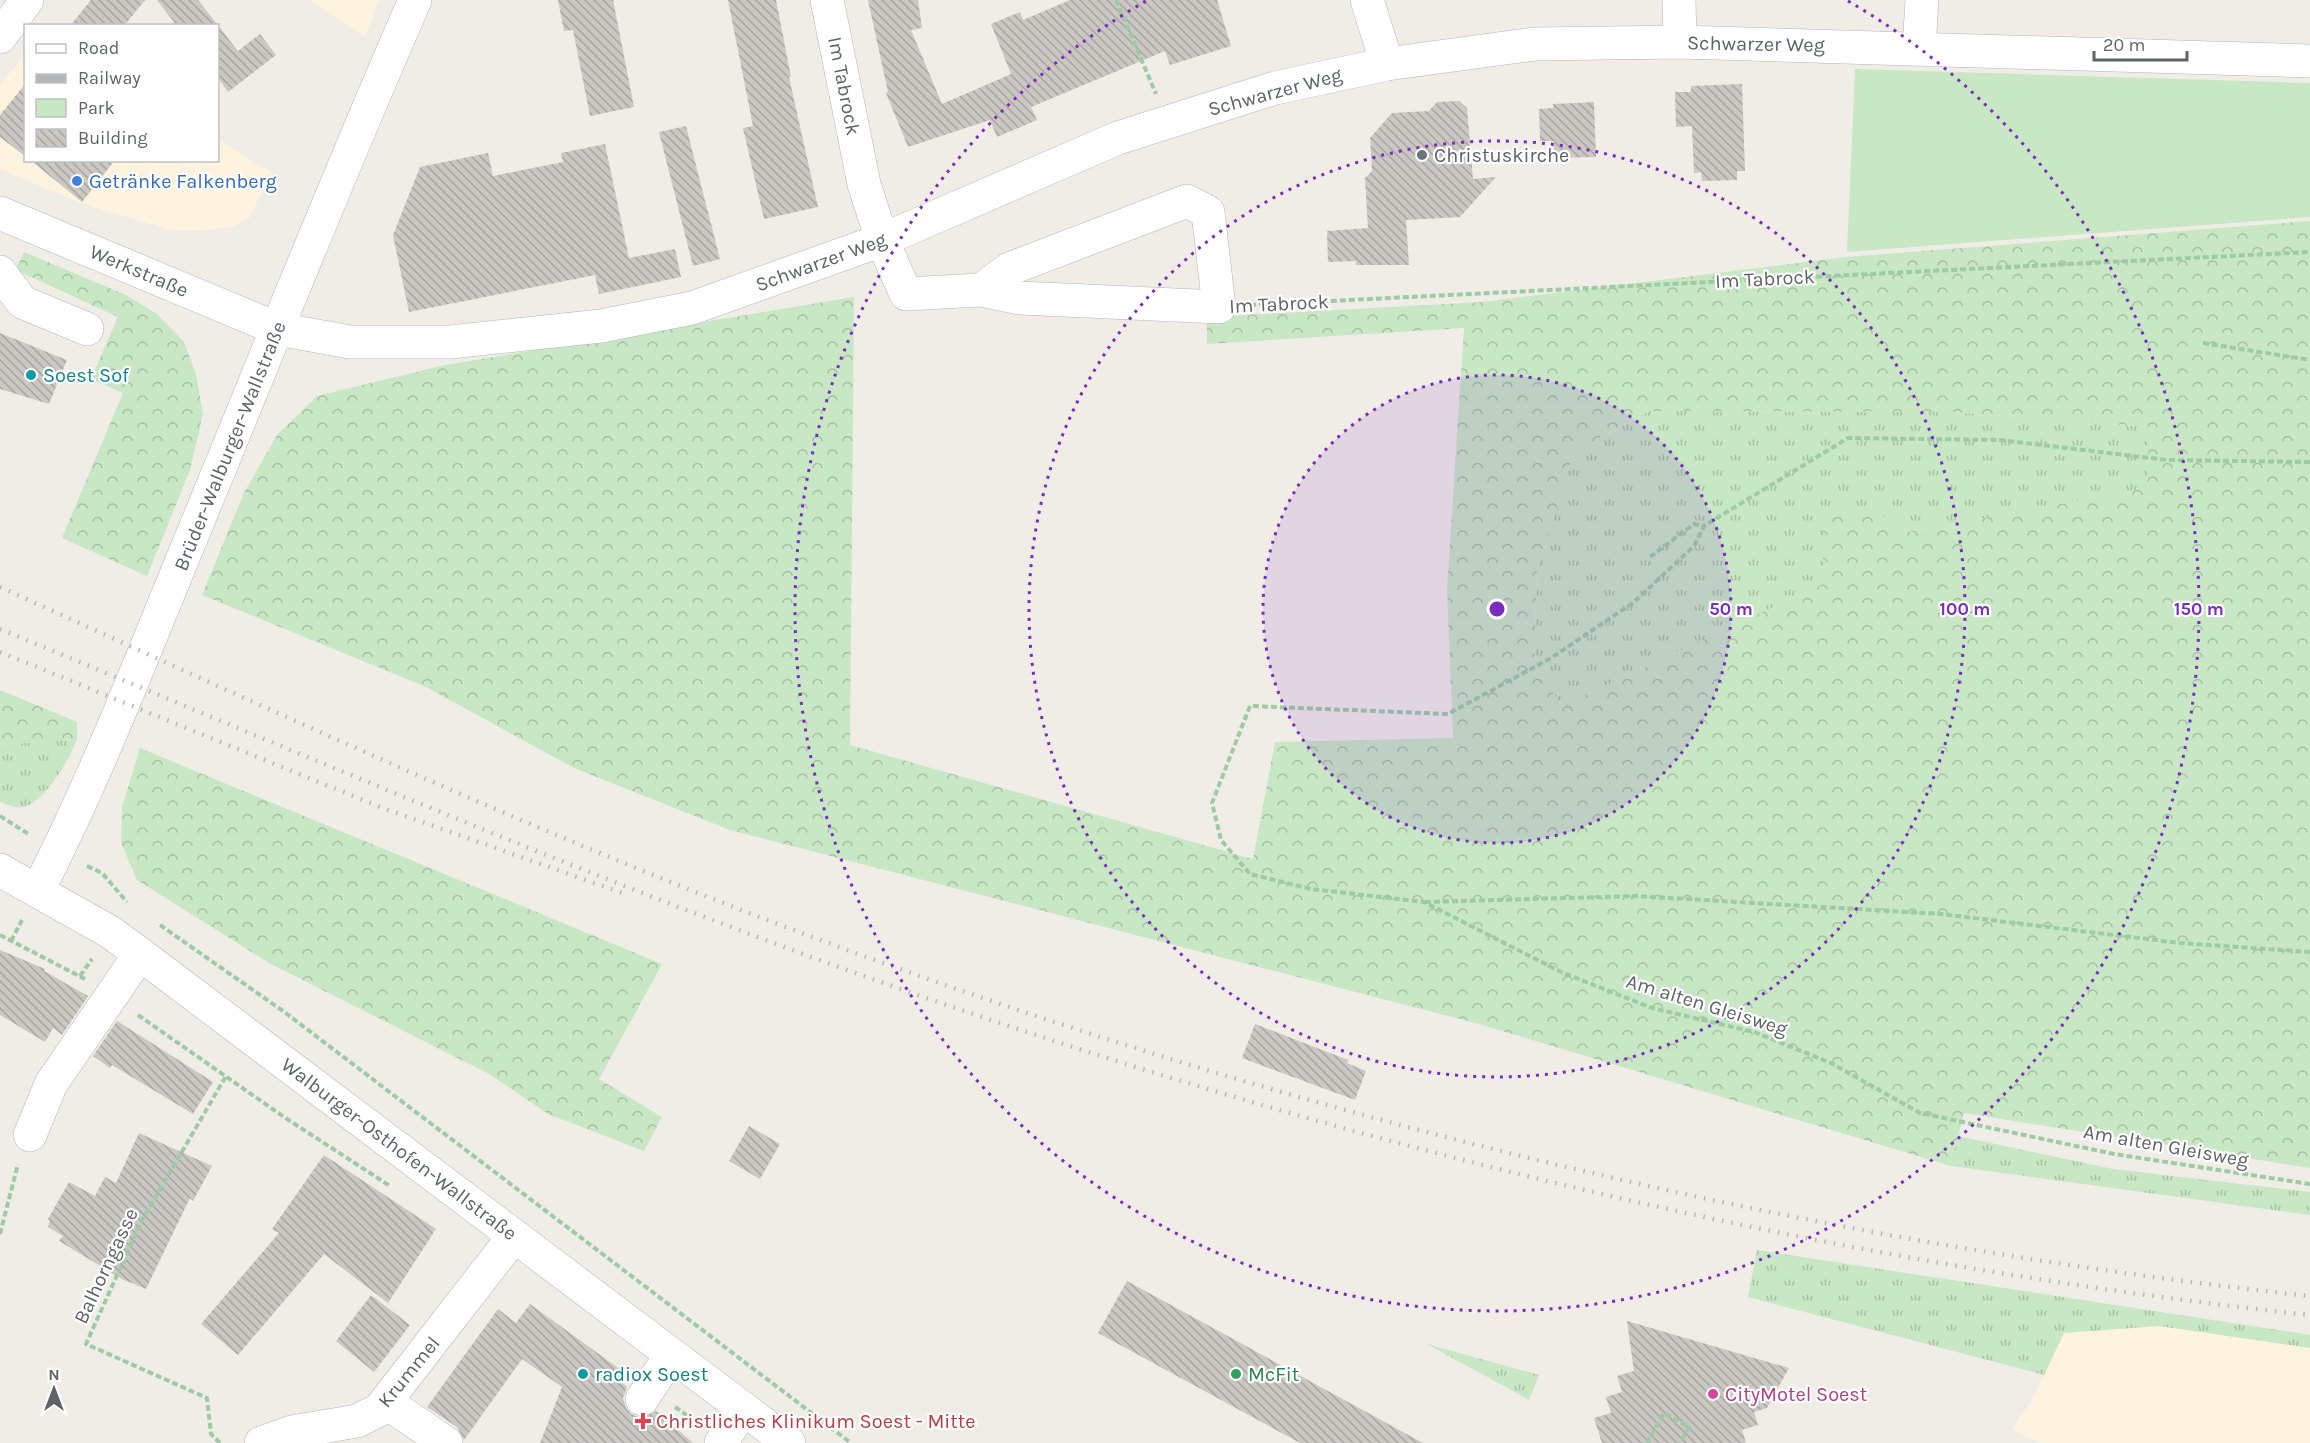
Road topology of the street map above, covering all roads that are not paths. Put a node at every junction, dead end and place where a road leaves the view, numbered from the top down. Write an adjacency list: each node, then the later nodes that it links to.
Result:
1 (415, 0): 15 (street, Brüder-Walburger-Wallstraße)
2 (827, 0): 11 (street, Im Tabrock)
3 (1367, 0): 9 (street)
4 (1679, 0): 6 (street)
5 (1922, 0): 7 (street)
6 (1680, 42): 7 (street, Schwarzer Weg); 9 (street, Schwarzer Weg)
7 (1919, 48): 8 (street, Schwarzer Weg)
8 (2310, 61)
9 (1387, 64): 11 (street, Schwarzer Weg)
10 (0, 213): 15 (street, Werkstraße)
11 (882, 240): 13 (street, Im Tabrock); 15 (street, Schwarzer Weg)
12 (0, 272): 14 (street)
13 (981, 290): 13 (street)
14 (87, 329)
15 (278, 329): 17 (street, Brüder-Walburger-Wallstraße)
16 (0, 870): 17 (street, Walburger-Osthofen-Wallstraße)
17 (38, 890): 18 (street, Walburger-Osthofen-Wallstraße)
18 (140, 954): 19 (street); 20 (street, Walburger-Osthofen-Wallstraße)
19 (30, 1135)
20 (514, 1236): 21 (street, Walburger-Osthofen-Wallstraße); 23 (street, Krummel)
21 (671, 1355): 22 (street); 24 (street, Walburger-Osthofen-Wallstraße)
22 (646, 1393)
23 (387, 1404): 26 (street, Krummel); 27 (street)
24 (743, 1409): 25 (street); 28 (street, Walburger-Osthofen-Wallstraße)
25 (721, 1442)
26 (261, 1443)
27 (446, 1443)
28 (789, 1443)

